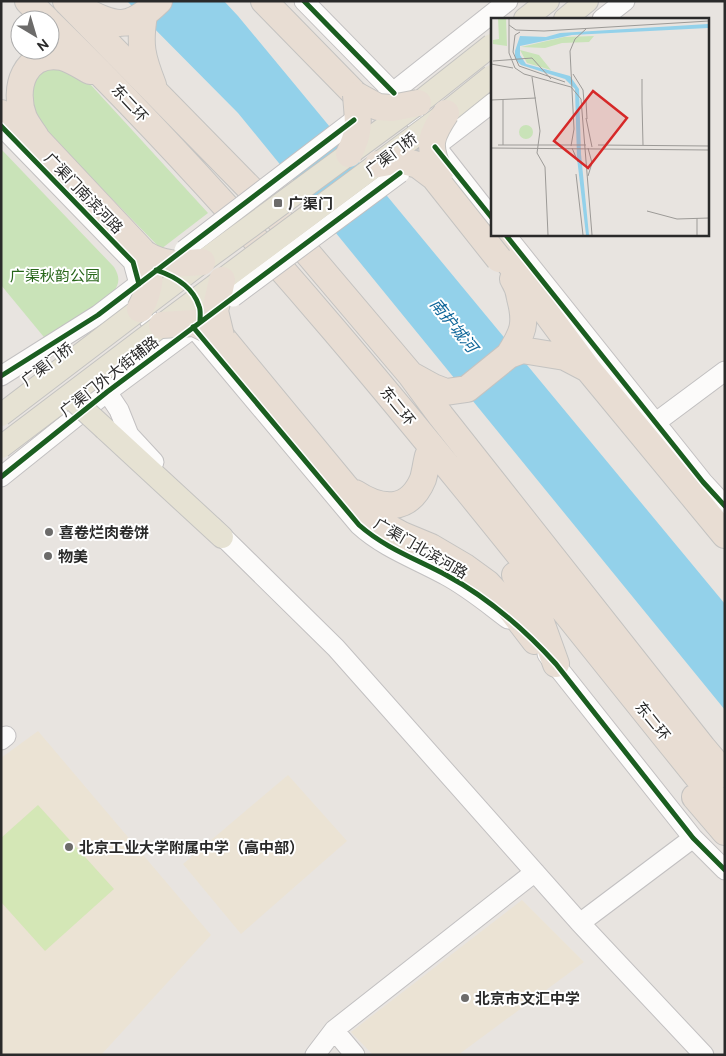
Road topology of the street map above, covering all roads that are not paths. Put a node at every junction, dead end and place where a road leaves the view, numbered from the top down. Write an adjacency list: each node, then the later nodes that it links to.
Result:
1 (28, 1): 10 (highway)
2 (67, 1): 9 (highway); 18 (highway, 东二环)
3 (264, 1): 22 (highway)
4 (304, 1): 19 (street)
5 (508, 1): 19 (street, 广渠门桥)
6 (548, 1): 11 (main road)
7 (587, 1): 12 (main road)
8 (625, 1): 13 (street)
9 (152, 8): 18 (highway)
10 (37, 10)
11 (526, 18)
12 (566, 18)
13 (603, 18)
14 (60, 33): 17 (highway, 东二环)
15 (491, 46): 20 (main road, 广渠门桥, bridge)
16 (491, 77): 24 (main road, 广渠门桥, bridge)
17 (117, 88): 26 (highway); 39 (highway, 东二环)
18 (155, 91): 41 (highway, 东二环)
19 (394, 93): 22 (street, 广渠门桥); 27 (street)
20 (418, 103): 22 (highway, bridge); 28 (main road, 广渠门桥, bridge)
21 (491, 104): 27 (street)
22 (355, 108): 28 (highway, bridge); 32 (street, 广渠门桥, bridge)
23 (1, 113): 26 (highway)
24 (446, 113): 29 (main road, 广渠门桥, bridge); 40 (highway, bridge)
25 (1, 126): 35 (street, 广渠门南滨河路)
26 (36, 138): 33 (highway)
27 (435, 147): 29 (street); 30 (street)
28 (349, 154): 32 (main road, 广渠门桥, bridge)
29 (389, 168): 34 (main road, 广渠门桥, bridge); 38 (highway, bridge)
30 (491, 217)
31 (505, 235): 47 (street)
32 (193, 256): 33 (highway, bridge); 35 (main road, 广渠门桥, bridge)
33 (151, 262): 35 (highway, bridge); 37 (street)
34 (228, 288): 36 (main road, 广渠门桥, bridge); 37 (highway, bridge)
35 (139, 297): 37 (street, 广渠门南滨河路); 42 (street); 46 (main road, 广渠门桥, bridge)
36 (162, 325): 37 (highway, bridge); 45 (main road, 广渠门桥, bridge)
37 (205, 329): 44 (street, 广渠门外大街辅路); 52 (highway); 55 (street, 广渠门北滨河路)
38 (510, 355): 40 (highway); 41 (highway)
39 (362, 361): 49 (highway); 58 (highway, 东二环)
40 (588, 369): 53 (highway)
41 (410, 374): 57 (highway, 东二环)
42 (1, 376)
43 (722, 380): 47 (street)
44 (107, 392): 50 (street, 广渠门外大街辅路); 54 (street)
45 (69, 396): 48 (main road, 广渠门桥, bridge); 54 (main road, bridge)
46 (1, 414)
47 (655, 423): 51 (street)
48 (1, 448)
49 (428, 456): 52 (highway); 56 (highway)
50 (1, 477)
51 (703, 482): 53 (highway)
52 (344, 485): 55 (highway)
53 (723, 524)
54 (222, 537): 62 (street)
55 (535, 640): 56 (street, 广渠门北滨河路)
56 (564, 657): 59 (highway); 60 (street, 广渠门北滨河路)
57 (725, 774)
58 (725, 808)
59 (725, 832)
60 (693, 838): 61 (street, 广渠门北滨河路); 63 (street)
61 (725, 870)
62 (535, 872): 63 (street); 64 (street)
63 (580, 923): 67 (street)
64 (334, 1030): 65 (street); 66 (street)
65 (315, 1055)
66 (355, 1055)
67 (704, 1055)

